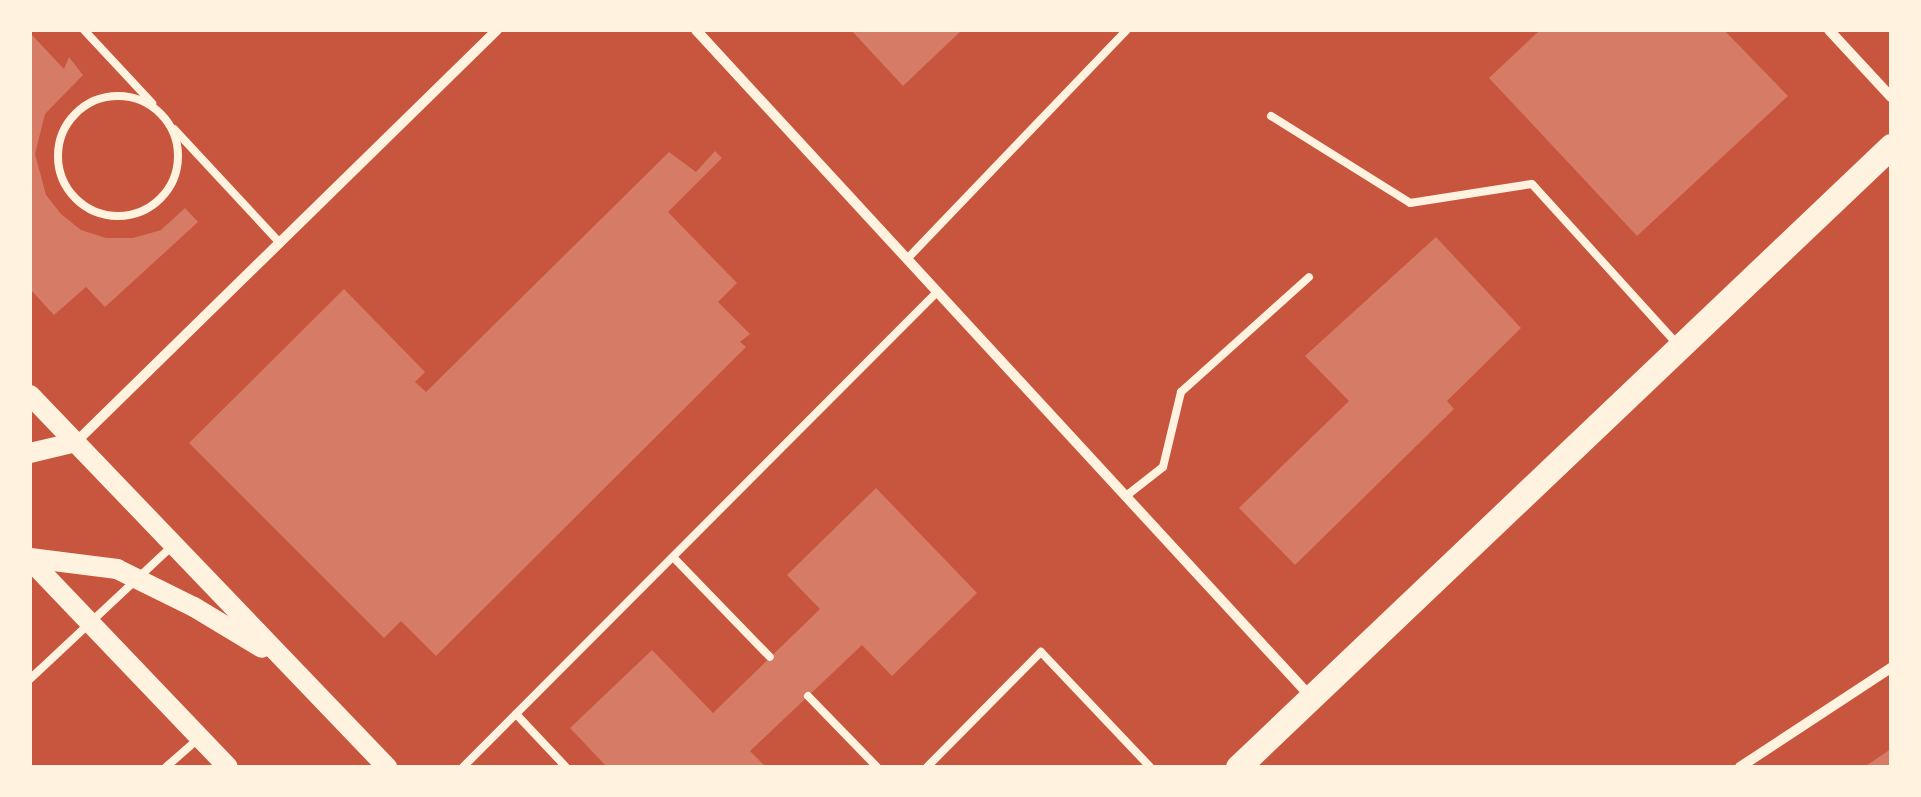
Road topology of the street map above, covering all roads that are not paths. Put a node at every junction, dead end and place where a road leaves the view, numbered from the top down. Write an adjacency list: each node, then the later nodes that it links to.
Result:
1 (84, 30): 7 (lane)
2 (497, 30): 10 (street)
3 (696, 30): 11 (street)
4 (1127, 30): 11 (lane)
5 (1829, 30): 6 (street)
6 (1891, 97)
7 (160, 114): 7 (lane); 10 (lane)
8 (1271, 116): 14 (lane)
9 (1891, 146): 14 (main road)
10 (280, 242): 16 (street)
11 (908, 258): 13 (street)
12 (1309, 277): 18 (lane)
13 (938, 291): 18 (street); 20 (lane)
14 (1680, 346): 29 (main road)
15 (30, 395): 16 (main road)
16 (76, 442): 17 (main road); 19 (main road)
17 (30, 452)
18 (1126, 496): 29 (street)
19 (173, 545): 22 (lane); 25 (main road)
20 (673, 556): 24 (lane); 30 (lane)
21 (30, 559): 22 (main road); 23 (main road)
22 (137, 578): 23 (lane); 25 (main road)
23 (90, 623): 27 (lane); 31 (main road)
24 (770, 657)
25 (289, 665): 34 (main road)
26 (1891, 668): 41 (street)
27 (30, 680)
28 (808, 696): 37 (lane)
29 (1310, 696): 40 (main road)
30 (516, 714): 35 (lane); 36 (lane)
31 (200, 738): 32 (lane); 33 (main road)
32 (166, 767)
33 (228, 767)
34 (388, 767)
35 (463, 767)
36 (566, 767)
37 (877, 767)
38 (927, 767): 39 (lane)
39 (1150, 767)
40 (1238, 767)
41 (1740, 767)

